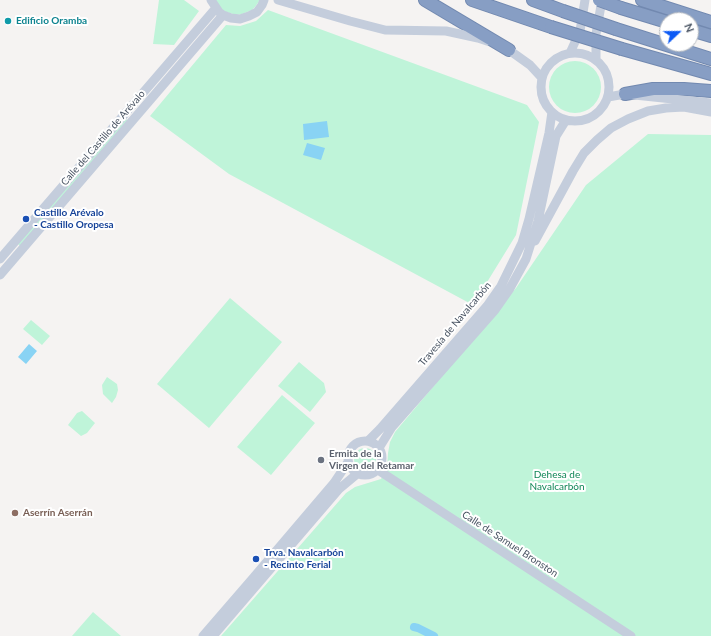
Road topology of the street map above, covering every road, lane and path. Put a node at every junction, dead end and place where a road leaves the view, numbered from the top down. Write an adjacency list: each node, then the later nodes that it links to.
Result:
1 (264, 0): 10 (street)
2 (278, 0): 15 (street)
3 (425, 0): 15 (highway)
4 (472, 0): 19 (highway, bridge)
5 (533, 0): 17 (highway, bridge)
6 (585, 0): 16 (street)
7 (600, 0): 11 (highway, bridge); 18 (street)
8 (642, 0): 12 (highway)
9 (213, 4): 10 (street); 29 (street, Calle del Castillo de Arévalo)
10 (224, 15): 30 (street, Calle del Castillo de Arévalo)
11 (659, 20)
12 (711, 22)
13 (699, 32): 14 (highway)
14 (711, 36)
15 (509, 50): 20 (street)
16 (570, 53): 18 (street); 20 (street)
17 (711, 59)
18 (596, 60): 23 (street)
19 (711, 74)
20 (542, 78): 25 (street)
21 (711, 91): 22 (highway)
22 (626, 94): 23 (street); 24 (street)
23 (608, 97): 27 (street)
24 (711, 103)
25 (552, 112): 27 (street); 31 (street, Travesía de Navalcarbón)
26 (711, 112): 28 (street)
27 (566, 120): 28 (street, Travesía de Navalcarbón)
28 (526, 259): 32 (street, Travesía de Navalcarbón)
29 (0, 260)
30 (0, 275)
31 (368, 441): 32 (street); 33 (street, Travesía de Navalcarbón)
32 (380, 448): 34 (street, Travesía de Navalcarbón)
33 (348, 462): 35 (street); 36 (street, Travesía de Navalcarbón)
34 (378, 470): 35 (street); 38 (street, Calle de Samuel Bronston)
35 (357, 474): 37 (street)
36 (203, 636)
37 (213, 636)
38 (631, 636)

